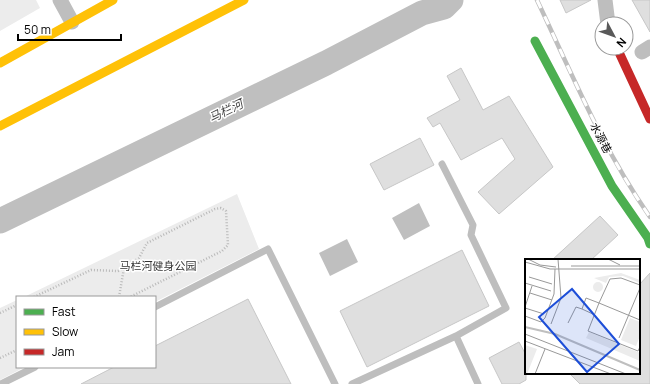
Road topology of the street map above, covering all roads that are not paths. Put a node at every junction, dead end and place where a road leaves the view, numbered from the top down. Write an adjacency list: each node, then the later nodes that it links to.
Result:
1 (60, 0): 6 (street)
2 (113, 0): 6 (main road)
3 (244, 0): 11 (main road)
4 (605, 0): 5 (street)
5 (607, 16)
6 (72, 22): 9 (main road)
7 (535, 41): 13 (main road, 水源巷)
8 (621, 56): 10 (main road)
9 (0, 63)
10 (650, 119)
11 (0, 126)
12 (442, 164): 15 (lane)
13 (650, 244)
14 (156, 305): 18 (lane)
15 (456, 336): 19 (lane); 20 (lane)
16 (33, 368): 17 (lane)
17 (1, 384)
18 (335, 384)
19 (352, 384)
20 (478, 384)

